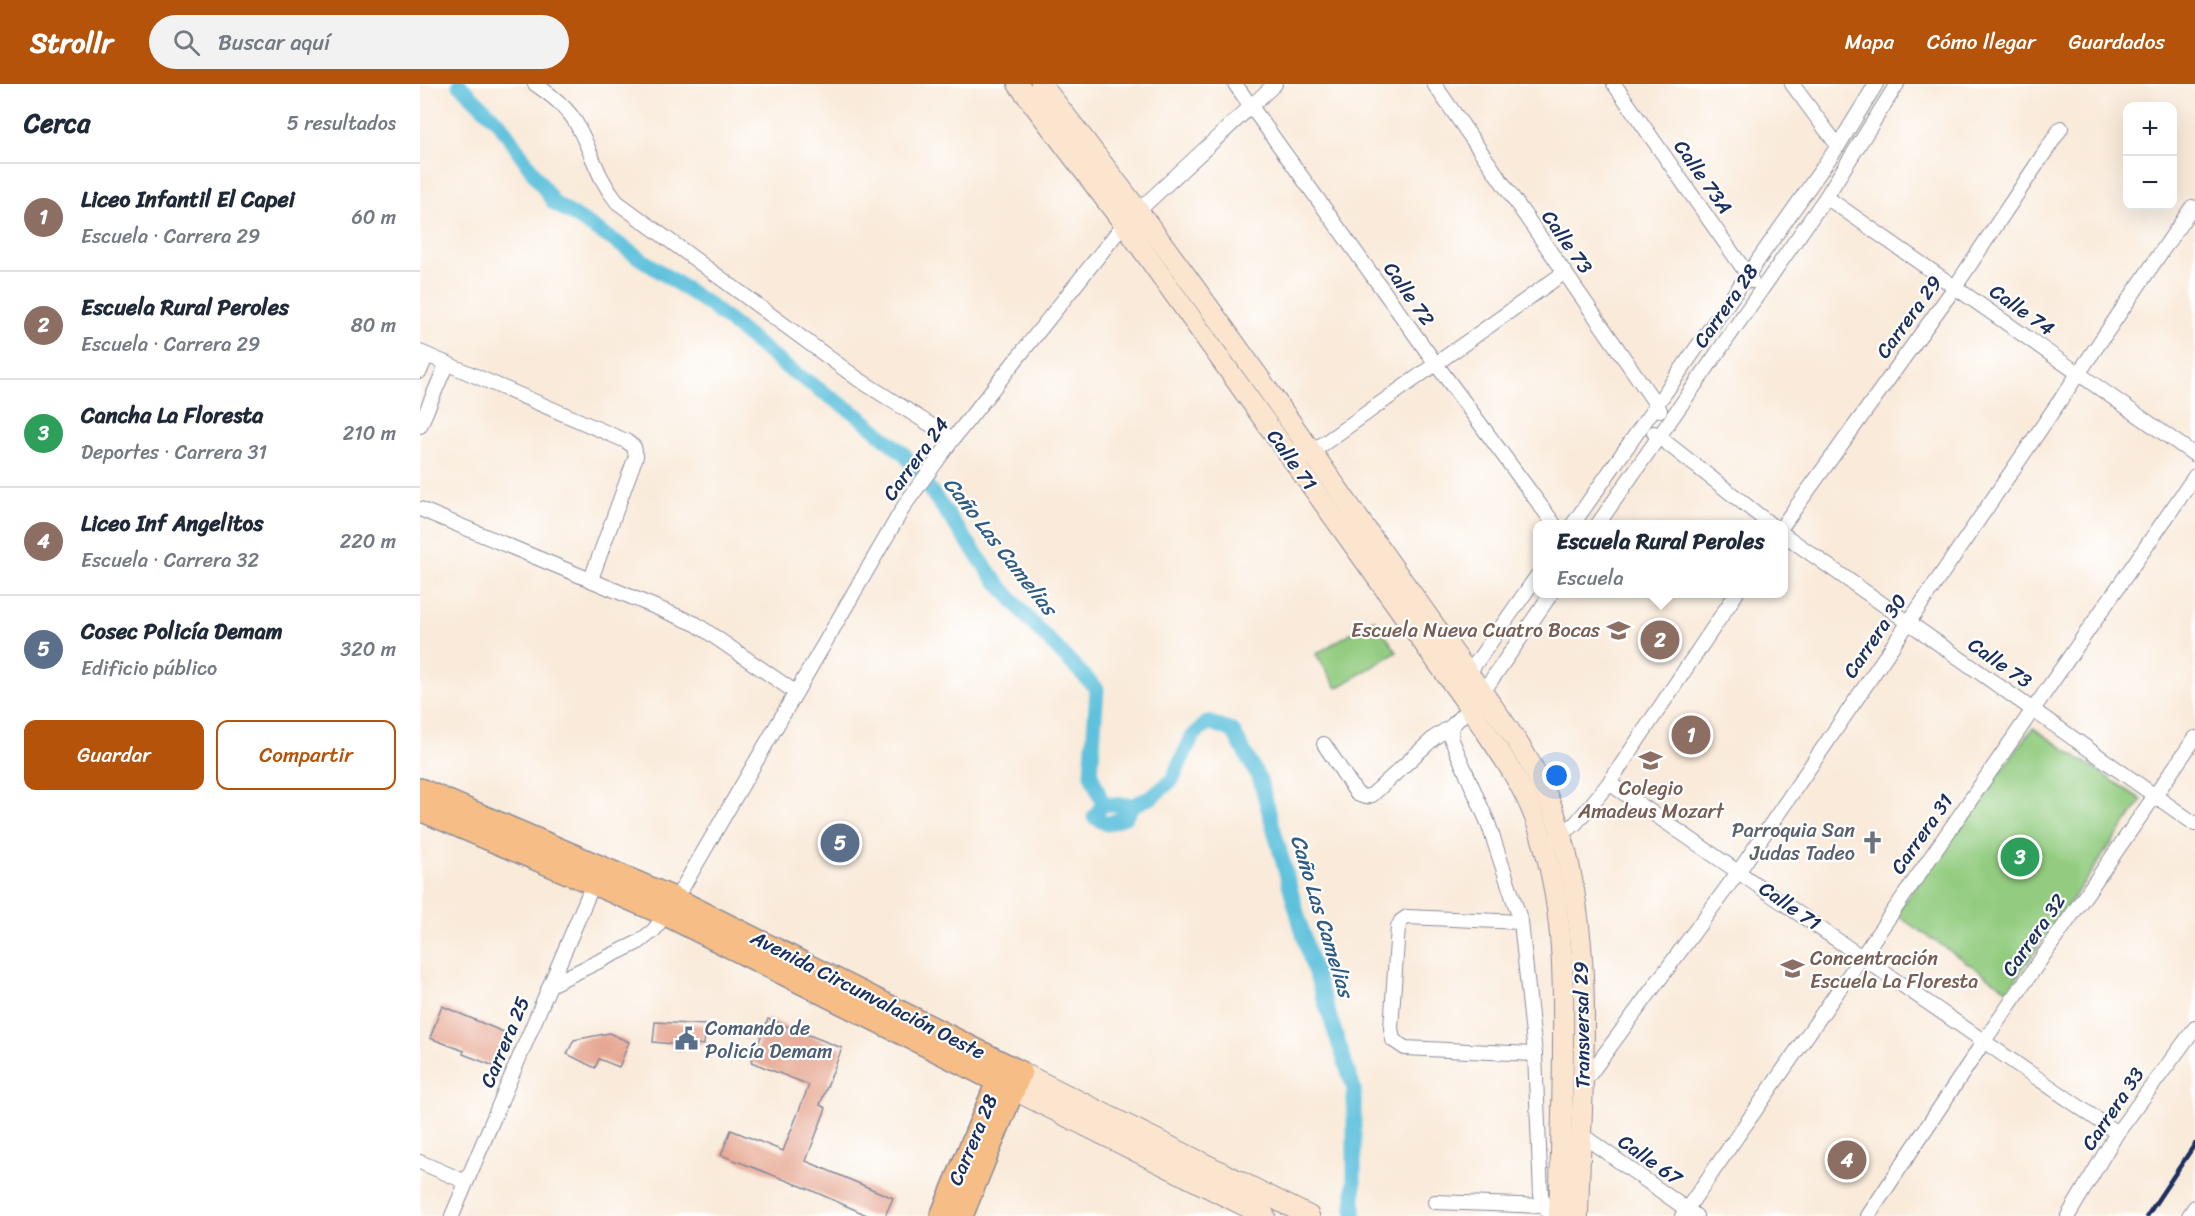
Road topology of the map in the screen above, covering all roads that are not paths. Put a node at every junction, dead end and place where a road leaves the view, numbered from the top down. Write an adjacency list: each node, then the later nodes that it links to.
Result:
1 (536, 84): 32 (street)
2 (1018, 84): 17 (main road, Calle 71)
3 (1041, 84): 16 (main road, Calle 71)
4 (1235, 84): 11 (street, Calle 72)
5 (1275, 84): 11 (street, Carrera 24)
6 (1434, 84): 18 (street, Calle 73)
7 (1614, 84): 19 (street, Calle 73A)
8 (1792, 84): 13 (street)
9 (1876, 84): 13 (street, Carrera 28)
10 (1897, 84): 14 (street, Carrera 28)
11 (1251, 104): 16 (street, Carrera 24); 24 (street, Calle 72)
12 (2061, 128): 20 (street, Carrera 29)
13 (1838, 146): 19 (street, Carrera 28)
14 (1826, 197): 20 (street, Calle 74); 21 (street, Carrera 28)
15 (2192, 207): 26 (street, Carrera 30)
16 (1137, 209): 17 (street, Carrera 24); 33 (main road, Calle 71)
17 (1124, 224): 32 (street, Carrera 24); 35 (main road, Calle 71)
18 (1565, 272): 24 (street); 27 (street, Calle 73)
19 (1748, 275): 21 (street, Calle 73A); 27 (street, Carrera 28)
20 (1955, 287): 26 (street, Calle 74); 42 (street, Carrera 29)
21 (1760, 291): 28 (street, Carrera 28)
22 (423, 354): 23 (street); 25 (street)
23 (447, 363): 30 (street); 44 (street)
24 (1436, 364): 33 (street); 38 (street, Calle 72)
25 (420, 372)
26 (2079, 374): 34 (street, Calle 74); 48 (street, Carrera 30)
27 (1656, 405): 28 (street, Calle 73); 29 (street, Carrera 28)
28 (1670, 421): 31 (street, Carrera 28)
29 (1644, 424): 31 (street); 39 (street, Carrera 28)
30 (420, 426)
31 (1659, 437): 40 (street, Carrera 28); 41 (street)
32 (953, 439): 51 (street, Carrera 24)
33 (1311, 452): 35 (street); 49 (main road, Calle 71)
34 (2195, 455)
35 (1295, 464): 50 (main road, Calle 71)
36 (2195, 476): 54 (street, Carrera 31)
37 (420, 509): 44 (street)
38 (1550, 520)
39 (1577, 520)
40 (1601, 520)
41 (1764, 520)
42 (1787, 520)
43 (1788, 538): 48 (street, Calle 73)
44 (591, 579): 51 (street)
45 (1533, 582): 49 (street)
46 (1548, 598): 52 (street)
47 (1733, 598): 58 (street)
48 (1908, 622): 54 (street, Calle 73); 65 (street, Carrera 30)
49 (1468, 673): 50 (street); 52 (main road, Calle 71)
50 (1457, 690): 53 (main road, Calle 71)
51 (795, 692): 67 (street, Carrera 24)
52 (1483, 692): 53 (street); 63 (main road, Calle 71)
53 (1470, 708): 55 (street); 64 (main road, Calle 71)
54 (2032, 709): 60 (street, Calle 73); 69 (street, Carrera 31)
55 (1452, 726): 57 (street); 68 (street)
56 (2195, 738): 60 (street, Carrera 32)
57 (1324, 744)
58 (1609, 783): 63 (street); 65 (street, Calle 71)
59 (420, 789): 67 (main road, Avenida Circunvalación Oeste)
60 (2155, 796): 62 (street, Calle 73); 72 (street, Carrera 32)
61 (420, 810): 66 (main road, Avenida Circunvalación Oeste)
62 (2195, 824)
63 (1562, 835): 64 (street); 75 (main road, Transversal 29)
64 (1545, 848): 82 (main road, Transversal 29)
65 (1739, 871): 69 (street, Calle 71); 75 (street, Carrera 30)
66 (593, 884): 67 (main road, Avenida Circunvalación Oeste); 70 (street, Carrera 25)
67 (671, 907): 70 (street, Carrera 24); 74 (main road, Avenida Circunvalación Oeste)
68 (1521, 922): 73 (street); 73 (street)
69 (1861, 956): 72 (street, Calle 71); 83 (street, Carrera 31)
70 (550, 985): 79 (street, Carrera 25)
71 (2195, 1028): 76 (street, Carrera 33)
72 (1984, 1041): 76 (street, Calle 71); 90 (street, Carrera 32)
73 (1535, 1054): 82 (street)
74 (1009, 1077): 85 (main road, Carrera 28); 86 (main road, Carrera 28); 87 (main road, Avenida Circunvalación Oeste); 88 (main road, Avenida Circunvalación Oeste)
75 (1584, 1082): 77 (main road, Transversal 29)
76 (2118, 1133): 91 (street, Carrera 33)
77 (1582, 1135): 83 (street, Calle 67); 89 (main road, Transversal 29)
78 (420, 1162): 79 (street)
79 (466, 1182): 84 (street, Carrera 25)
80 (1435, 1202): 82 (street)
81 (2195, 1207): 92 (street)
82 (1550, 1213)
83 (1688, 1214)
84 (452, 1216)
85 (941, 1216)
86 (962, 1216)
87 (1265, 1216)
88 (1310, 1216)
89 (1578, 1216)
90 (1868, 1216)
91 (2068, 1216)
92 (2189, 1216)

